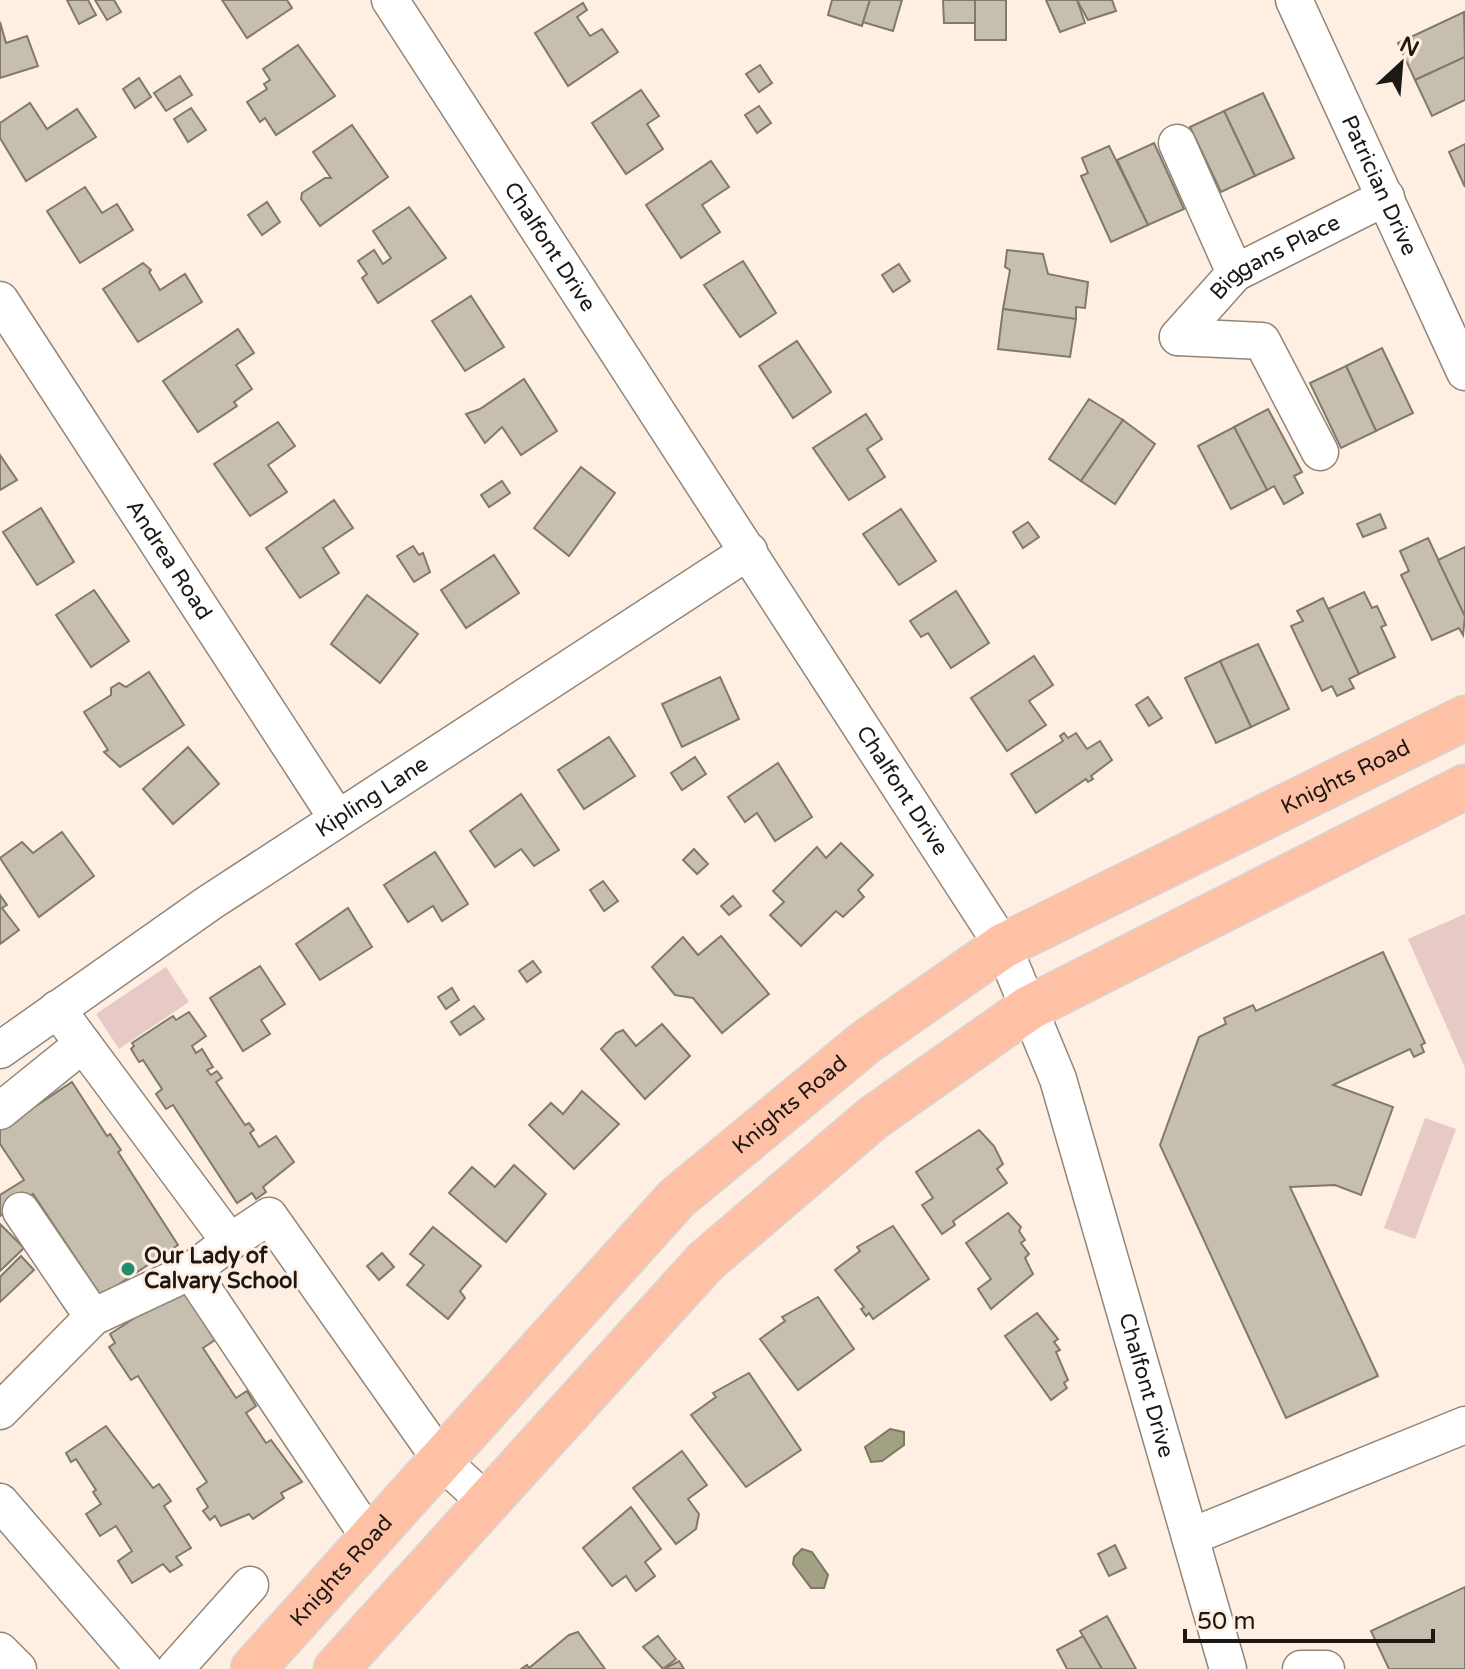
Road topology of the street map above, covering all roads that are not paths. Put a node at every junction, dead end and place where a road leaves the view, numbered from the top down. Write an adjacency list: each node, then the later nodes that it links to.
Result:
1 (390, 0): 9 (street, Chalfont Drive)
2 (1294, 0): 4 (street, Patrician Drive)
3 (1177, 143): 5 (street)
4 (1386, 197): 5 (street, Biggans Place); 7 (street, Patrician Drive)
5 (1235, 273): 8 (street, Biggans Place)
6 (0, 300): 12 (street, Andrea Road)
7 (1465, 372)
8 (1320, 452)
9 (749, 551): 12 (street, Kipling Lane); 13 (street, Chalfont Drive)
10 (1465, 718): 13 (main road, Knights Road)
11 (1465, 787): 14 (main road)
12 (337, 818): 15 (street, Kipling Lane)
13 (1003, 946): 14 (street, Chalfont Drive); 25 (main road, Knights Road)
14 (1029, 1008): 26 (main road); 28 (street, Chalfont Drive)
15 (57, 1009): 16 (street); 17 (street, Kipling Lane)
16 (83, 1044): 18 (street); 20 (street)
17 (0, 1050)
18 (0, 1111)
19 (21, 1211): 22 (street)
20 (230, 1242): 21 (street); 25 (street)
21 (191, 1271): 22 (street); 29 (street)
22 (93, 1317): 23 (street)
23 (0, 1411)
24 (1465, 1425): 28 (street)
25 (441, 1460): 26 (street); 29 (main road, Knights Road)
26 (485, 1501): 36 (main road)
27 (0, 1502): 33 (street)
28 (1190, 1537): 37 (street, Chalfont Drive)
29 (371, 1540): 35 (main road, Knights Road)
30 (250, 1585): 34 (street)
31 (0, 1651): 32 (street)
32 (18, 1669)
33 (144, 1669)
34 (175, 1669)
35 (253, 1669)
36 (336, 1669)
37 (1228, 1669)
38 (1301, 1669): 39 (street)
39 (1326, 1669)

